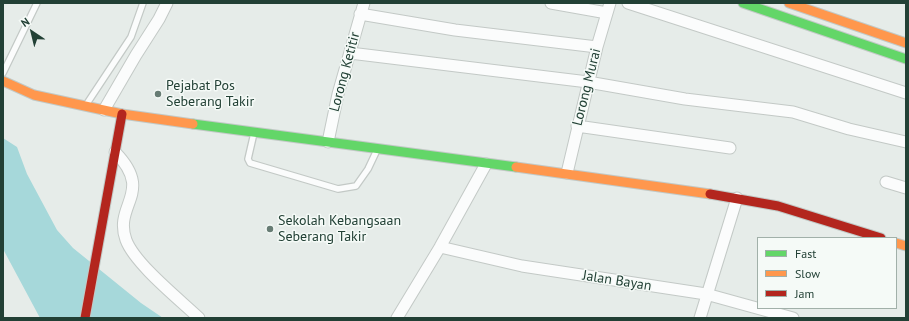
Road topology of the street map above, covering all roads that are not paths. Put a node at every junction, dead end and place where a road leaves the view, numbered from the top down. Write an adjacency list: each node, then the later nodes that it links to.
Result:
1 (37, 3): 15 (lane)
2 (143, 3): 19 (lane)
3 (167, 3): 20 (street)
4 (364, 3): 10 (street, Lorong Ketitir)
5 (552, 3): 9 (street)
6 (628, 3): 18 (street)
7 (743, 3): 14 (street)
8 (789, 3): 11 (street)
9 (609, 8): 12 (street, Lorong Murai)
10 (360, 14): 12 (street); 13 (street, Lorong Ketitir)
11 (906, 43)
12 (597, 47): 17 (street, Lorong Murai)
13 (350, 53): 17 (street); 24 (street, Lorong Ketitir)
14 (906, 59)
15 (3, 73)
16 (3, 81): 19 (street)
17 (588, 82): 22 (street, Lorong Murai); 25 (street)
18 (906, 93)
19 (85, 107): 20 (street)
20 (104, 110): 21 (street)
21 (122, 114): 23 (street); 28 (street)
22 (577, 126): 26 (street); 30 (street, Lorong Murai)
23 (255, 132): 24 (street); 27 (lane)
24 (328, 142): 27 (street)
25 (906, 142)
26 (730, 148)
27 (377, 150): 29 (street)
28 (115, 152): 39 (street); 40 (street)
29 (486, 164): 30 (street); 35 (street)
30 (567, 173): 33 (street)
31 (886, 182): 32 (street)
32 (906, 188)
33 (737, 198): 34 (street); 36 (street)
34 (878, 237)
35 (440, 247): 36 (street, Jalan Bayan); 41 (street)
36 (706, 294): 37 (street, Jalan Bayan); 42 (street)
37 (757, 308)
38 (760, 309): 43 (street, Jalan Bayan)
39 (85, 318)
40 (199, 318)
41 (397, 318)
42 (700, 318)
43 (793, 318)

